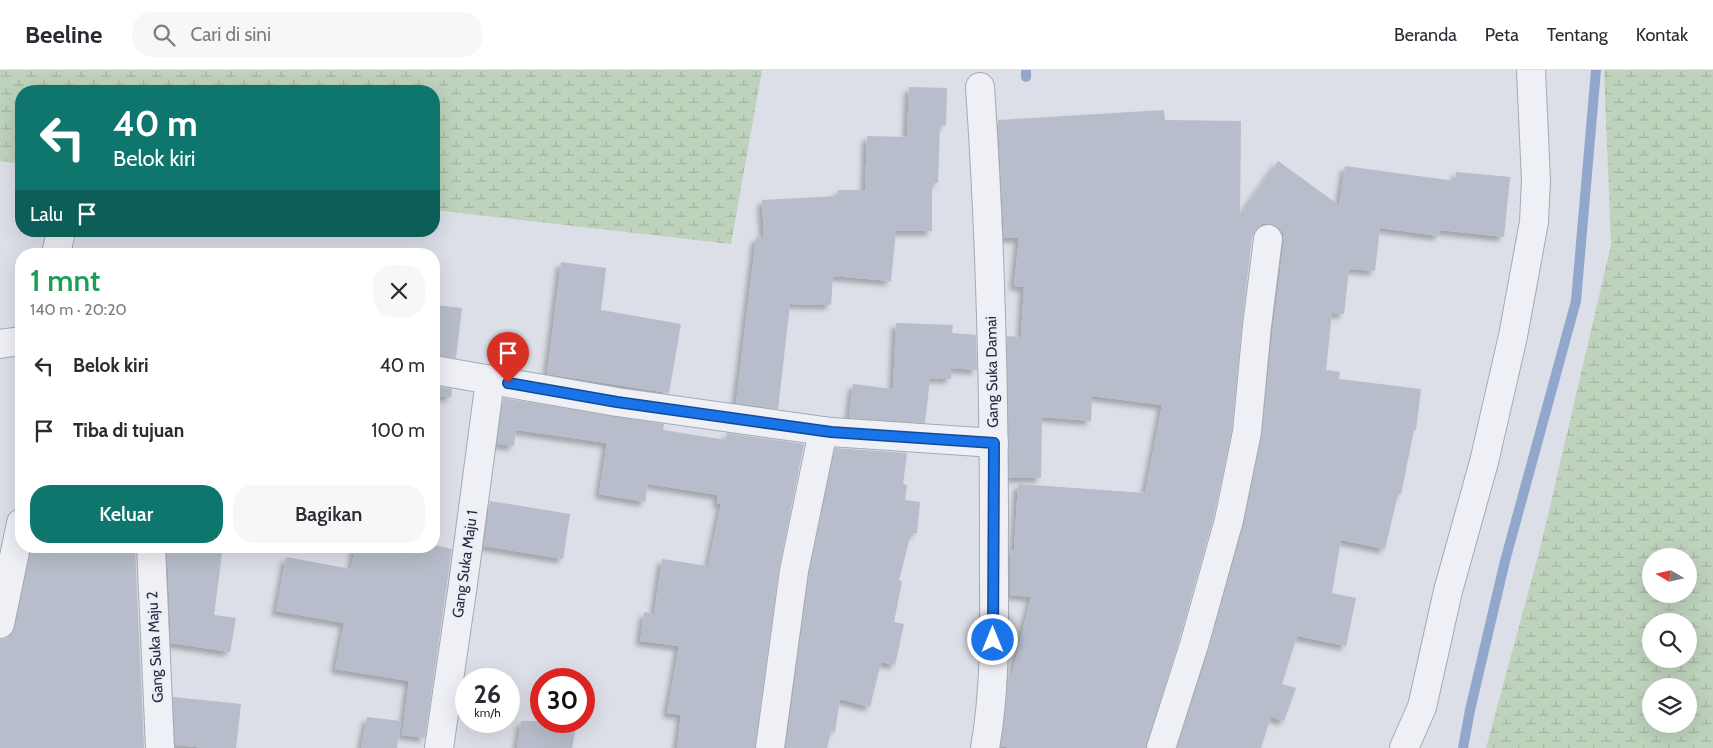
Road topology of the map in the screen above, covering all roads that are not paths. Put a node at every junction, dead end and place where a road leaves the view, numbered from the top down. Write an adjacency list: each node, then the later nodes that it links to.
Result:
1 (1531, 70): 18 (street)
2 (980, 87): 9 (street, Gang Suka Damai)
3 (1268, 239): 17 (street)
4 (15, 342): 5 (street)
5 (0, 344)
6 (440, 371): 7 (street)
7 (490, 380): 8 (street); 14 (street, Gang Suka Maju 1)
8 (823, 431): 9 (street); 15 (street)
9 (994, 443): 16 (street, Gang Suka Damai)
10 (15, 552): 12 (street)
11 (151, 553): 13 (street, Gang Suka Maju 2)
12 (0, 624)
13 (160, 748)
14 (439, 748)
15 (770, 748)
16 (985, 748)
17 (1162, 748)
18 (1404, 748)

